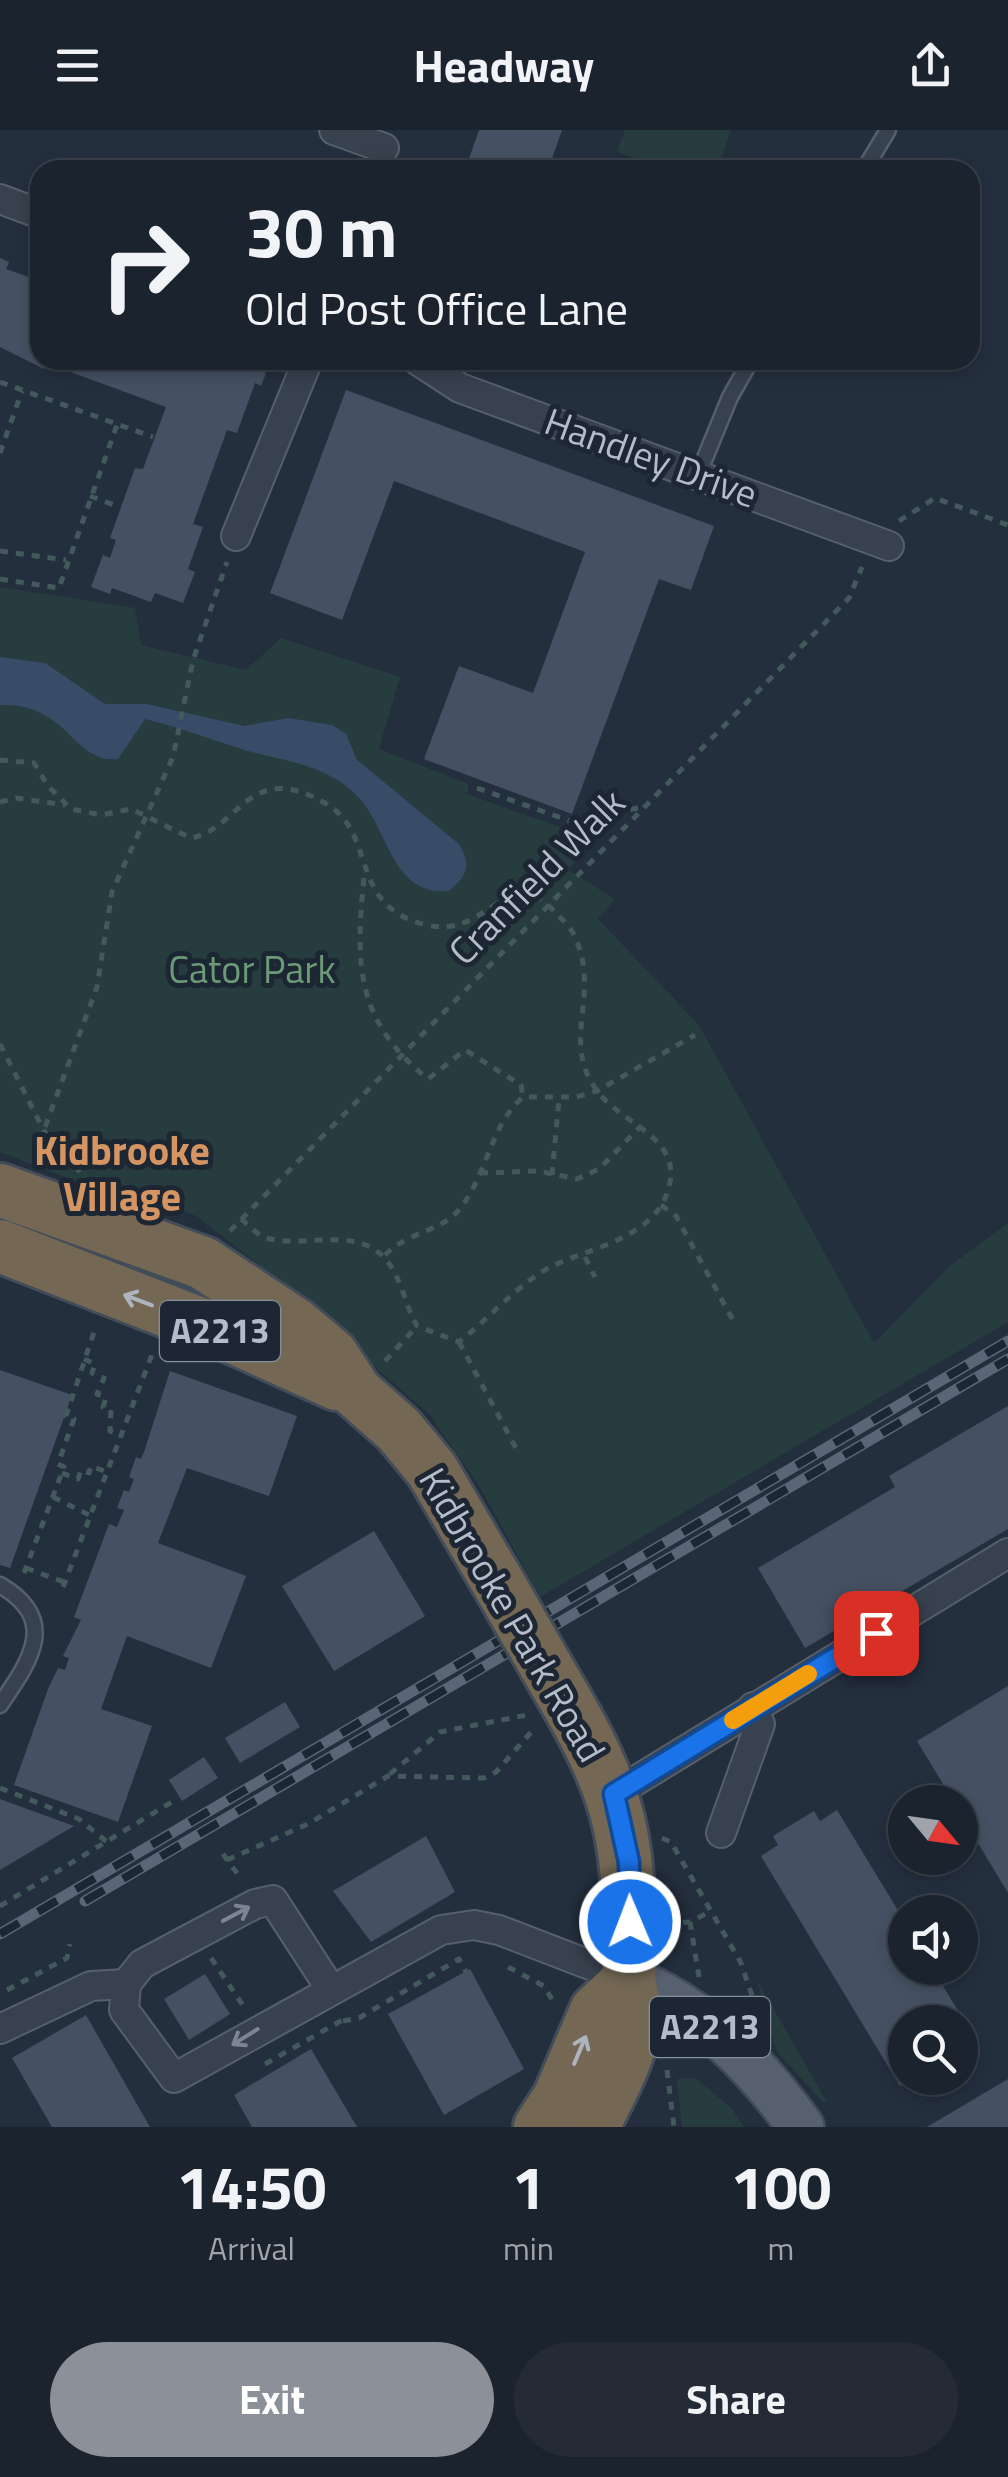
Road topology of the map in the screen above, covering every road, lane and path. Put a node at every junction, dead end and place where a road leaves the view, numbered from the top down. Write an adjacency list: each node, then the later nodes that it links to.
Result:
1 (334, 130): 3 (street)
2 (888, 130): 4 (lane)
3 (384, 149)
4 (870, 160)
5 (0, 200): 6 (street)
6 (30, 210)
7 (304, 370): 20 (street)
8 (432, 370): 16 (street, Handley Drive)
9 (746, 370): 16 (lane)
10 (0, 382): 11 (path)
11 (22, 391): 12 (path); 14 (path)
12 (116, 426): 13 (path); 17 (path)
13 (153, 437)
14 (2, 439): 15 (path)
15 (0, 453)
16 (698, 475): 21 (street, Handley Drive)
17 (90, 496): 18 (path); 23 (path)
18 (117, 506)
19 (1008, 525): 21 (path)
20 (236, 536): 30 (path)
21 (882, 543): 29 (path, Cranfield Walk)
22 (0, 551): 23 (path)
23 (66, 560): 24 (path)
24 (0, 579)
25 (0, 760): 28 (path)
26 (477, 788): 29 (path)
27 (0, 802): 28 (path)
28 (66, 805): 30 (path)
29 (646, 806): 32 (path, Cranfield Walk)
30 (145, 815): 31 (path); 40 (path)
31 (365, 875): 32 (path); 35 (path)
32 (548, 904): 35 (path, Cranfield Walk); 36 (path)
33 (694, 1035): 36 (path)
34 (0, 1044): 40 (path)
35 (400, 1056): 37 (path); 46 (path, Cranfield Walk)
36 (597, 1091): 38 (path); 39 (path)
37 (523, 1097): 38 (path); 41 (path)
38 (560, 1097): 43 (path)
39 (640, 1126): 43 (path); 45 (path)
40 (44, 1131): 42 (path); 44 (path)
41 (482, 1169): 43 (path); 49 (path)
42 (17, 1172): 58 (highway, Kidbrooke Park Road / A2213)
43 (552, 1175)
44 (88, 1181)
45 (661, 1206): 50 (path); 53 (path)
46 (241, 1219): 47 (path, Cranfield Walk); 49 (path)
47 (222, 1241)
48 (0, 1246): 58 (highway, Kidbrooke Park Road / A2213, one-way to 48)
49 (384, 1256): 54 (path)
50 (585, 1257): 51 (path); 55 (path)
51 (594, 1277)
52 (98, 1322): 57 (path)
53 (734, 1322)
54 (417, 1326): 55 (path); 58 (path)
55 (459, 1342): 60 (path)
56 (156, 1344): 59 (path)
57 (84, 1360): 59 (path); 62 (path)
58 (367, 1381): 68 (highway, Kidbrooke Park Road / A2213, bridge)
59 (121, 1436): 61 (path)
60 (518, 1452)
61 (107, 1472): 62 (path); 64 (path)
62 (62, 1473): 63 (path)
63 (53, 1496): 64 (path); 64 (path)
64 (90, 1516)
65 (1008, 1553): 69 (street)
66 (0, 1584): 67 (lane)
67 (0, 1705)
68 (540, 1706): 70 (path); 70 (path); 73 (highway, Kidbrooke Park Road / A2213)
69 (753, 1708): 73 (street); 74 (street)
70 (388, 1776): 76 (path)
71 (0, 1788): 75 (path)
72 (174, 1800): 75 (path)
73 (618, 1808): 78 (path); 85 (highway, Kidbrooke Park Road / A2213)
74 (720, 1833)
75 (107, 1842): 77 (path)
76 (229, 1891)
77 (1, 1908)
78 (712, 1911): 79 (path); 94 (path)
79 (690, 1922): 80 (path); 84 (path)
80 (670, 1924)
81 (196, 1935): 86 (street); 87 (street, one-way to 87); 91 (path)
82 (70, 1944): 88 (path)
83 (466, 1972): 89 (path)
84 (701, 1972)
85 (628, 1980): 87 (street); 94 (main road, A2213); 95 (highway, A2213, one-way to 85); 96 (highway, Kidbrooke Park Road / A2213)
86 (126, 1984): 90 (street); 91 (street, one-way to 86)
87 (330, 1988): 91 (street)
88 (0, 1994)
89 (344, 2021)
90 (0, 2029)
91 (258, 2029): 92 (path)
92 (275, 2060)
93 (667, 2069): 97 (path)
94 (758, 2074): 98 (main road, A2213)
95 (540, 2127)
96 (593, 2127)
97 (674, 2127)
98 (801, 2127)

